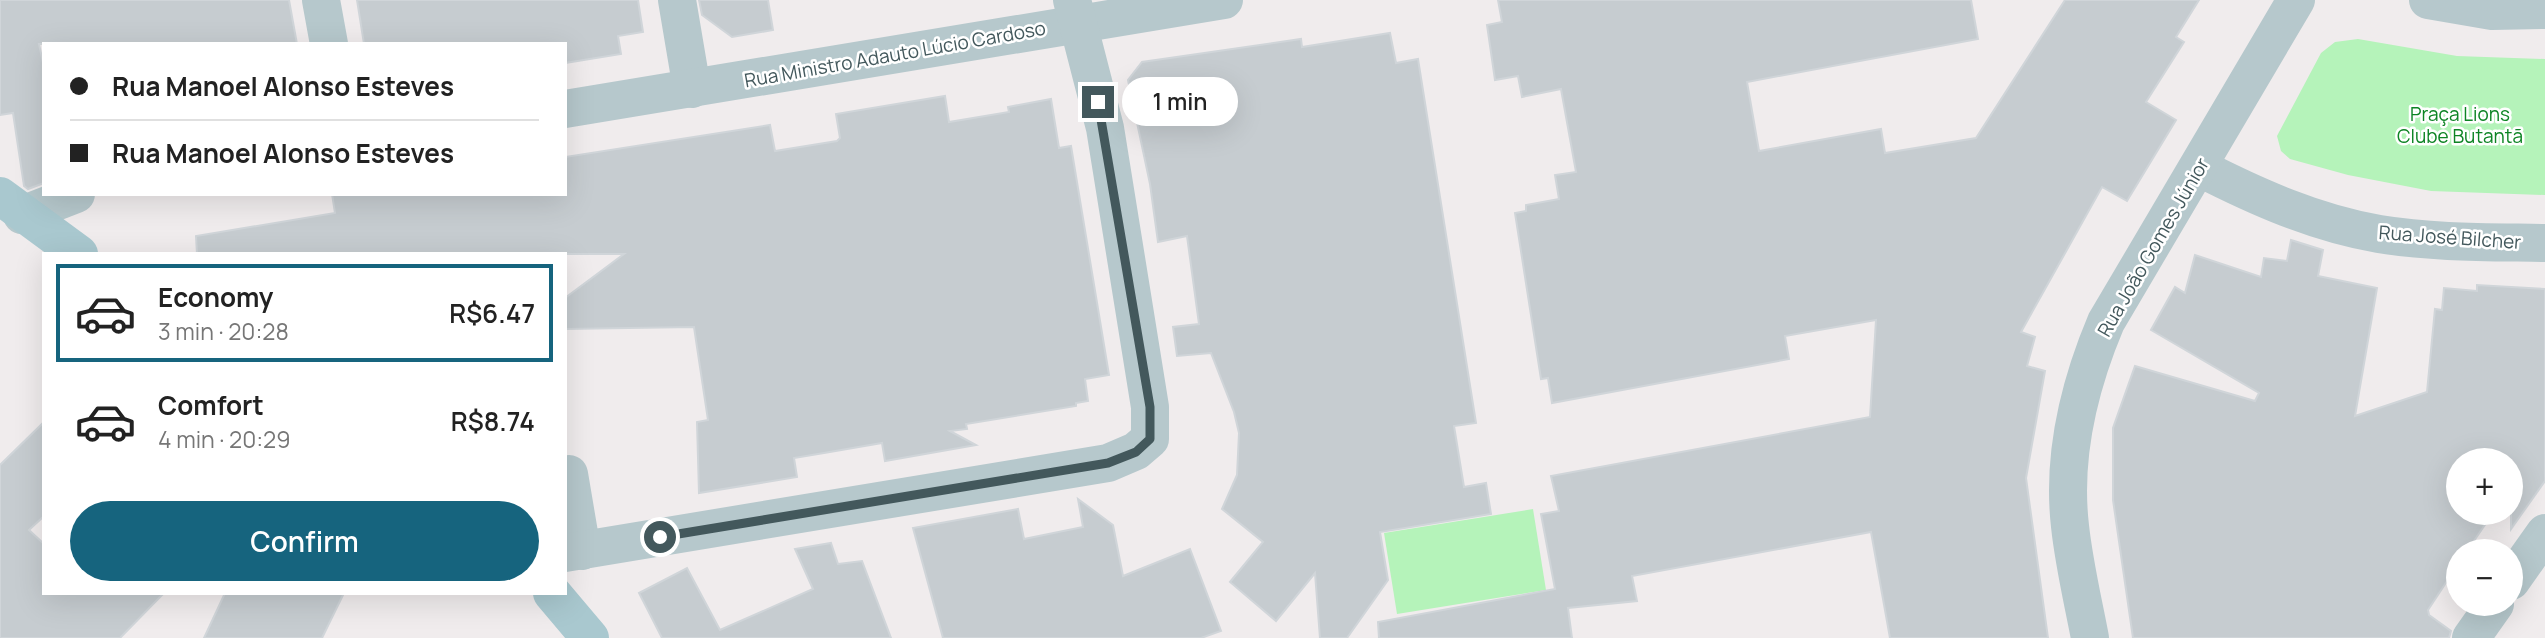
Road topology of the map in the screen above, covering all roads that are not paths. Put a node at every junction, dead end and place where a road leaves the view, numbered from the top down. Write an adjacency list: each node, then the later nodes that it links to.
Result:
1 (321, 0): 8 (street)
2 (677, 0): 9 (street)
3 (1224, 0): 7 (street, Rua Ministro Adauto Lúcio Cardoso)
4 (2297, 0): 11 (street, Rua João Gomes Júnior)
5 (2428, 0): 6 (street)
6 (2545, 10)
7 (1075, 11): 9 (street, Rua Ministro Adauto Lúcio Cardoso); 18 (street)
8 (329, 42)
9 (692, 89): 10 (street, Rua Ministro Adauto Lúcio Cardoso)
10 (567, 109)
11 (2200, 168): 14 (street, Rua José Bilcher); 23 (street, Rua João Gomes Júnior)
12 (64, 196): 13 (street)
13 (11, 205): 15 (main road)
14 (2545, 243)
15 (76, 252)
16 (569, 474): 18 (street)
17 (2545, 533): 19 (street)
18 (573, 552)
19 (2523, 564)
20 (554, 595): 22 (main road)
21 (2487, 616): 24 (street)
22 (590, 638)
23 (2090, 638)
24 (2471, 638)

